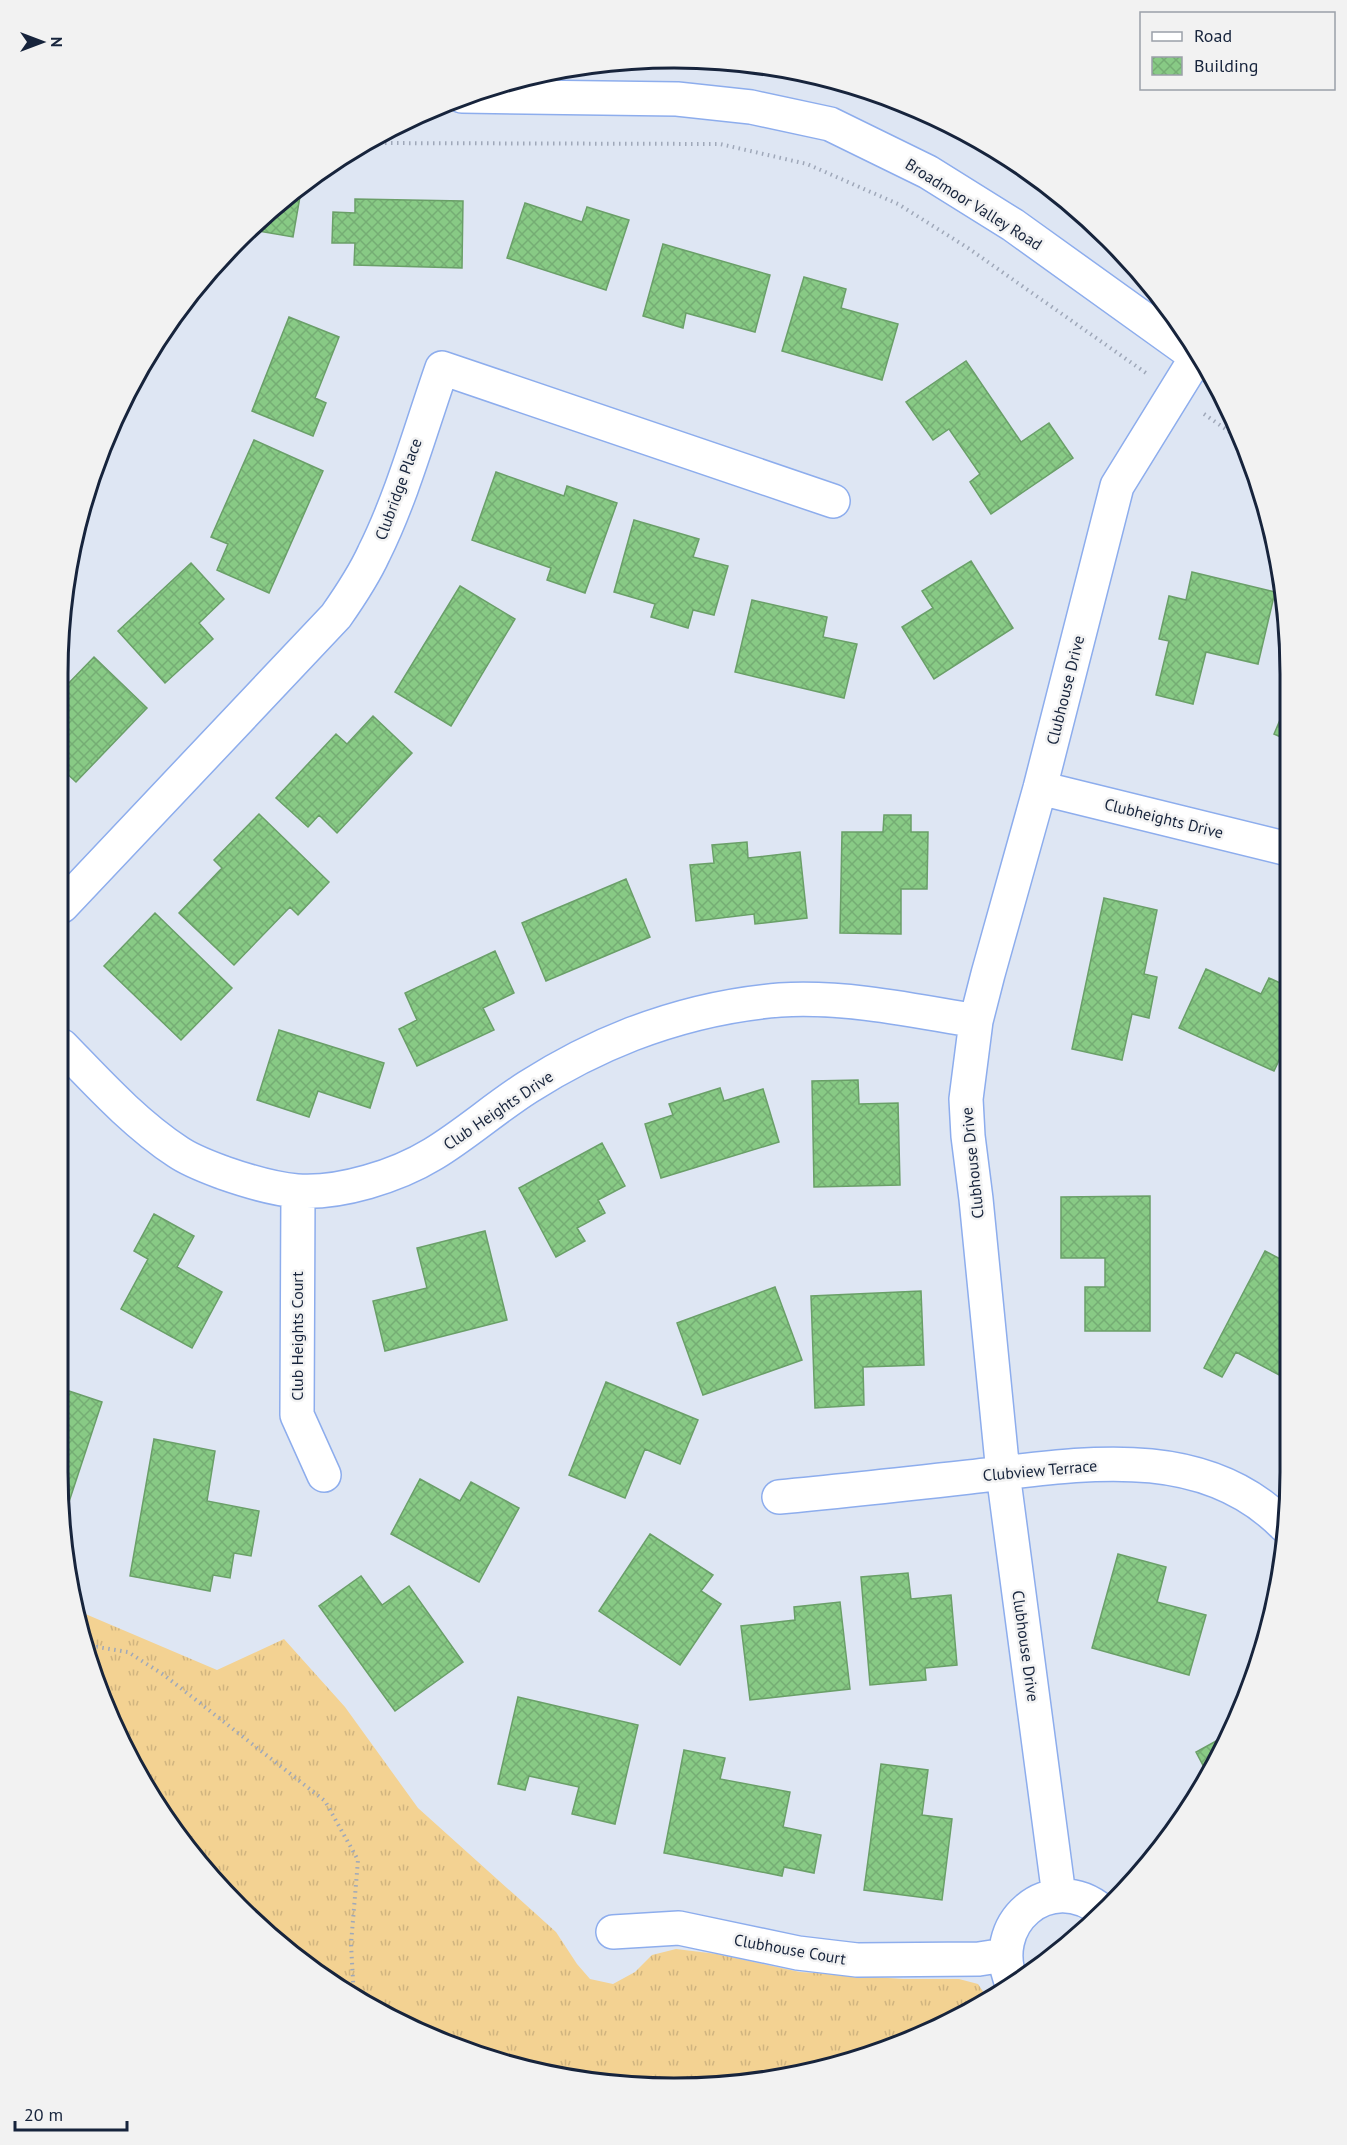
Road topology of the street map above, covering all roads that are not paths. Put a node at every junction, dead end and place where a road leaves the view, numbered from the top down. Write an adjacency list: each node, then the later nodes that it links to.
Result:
1 (490, 96): 2 (street, Broadmoor Valley Road)
2 (1185, 349)
3 (1196, 368): 5 (street, Clubhouse Drive)
4 (833, 501): 7 (street, Clubridge Place)
5 (1040, 788): 6 (street, Clubheights Drive); 8 (street, Clubhouse Drive)
6 (1280, 847)
7 (68, 900)
8 (976, 1021): 10 (street, Club Heights Drive); 11 (street, Clubhouse Drive)
9 (68, 1052): 10 (street, Club Heights Drive)
10 (298, 1191): 12 (street, Club Heights Court)
11 (1003, 1473): 13 (street, Clubview Terrace); 14 (street, Clubview Terrace); 15 (street, Clubhouse Drive)
12 (324, 1475)
13 (779, 1497)
14 (1277, 1519)
15 (1059, 1896): 16 (street); 18 (street)
16 (1096, 1906)
17 (613, 1932): 18 (street, Clubhouse Court)
18 (1009, 1970)

